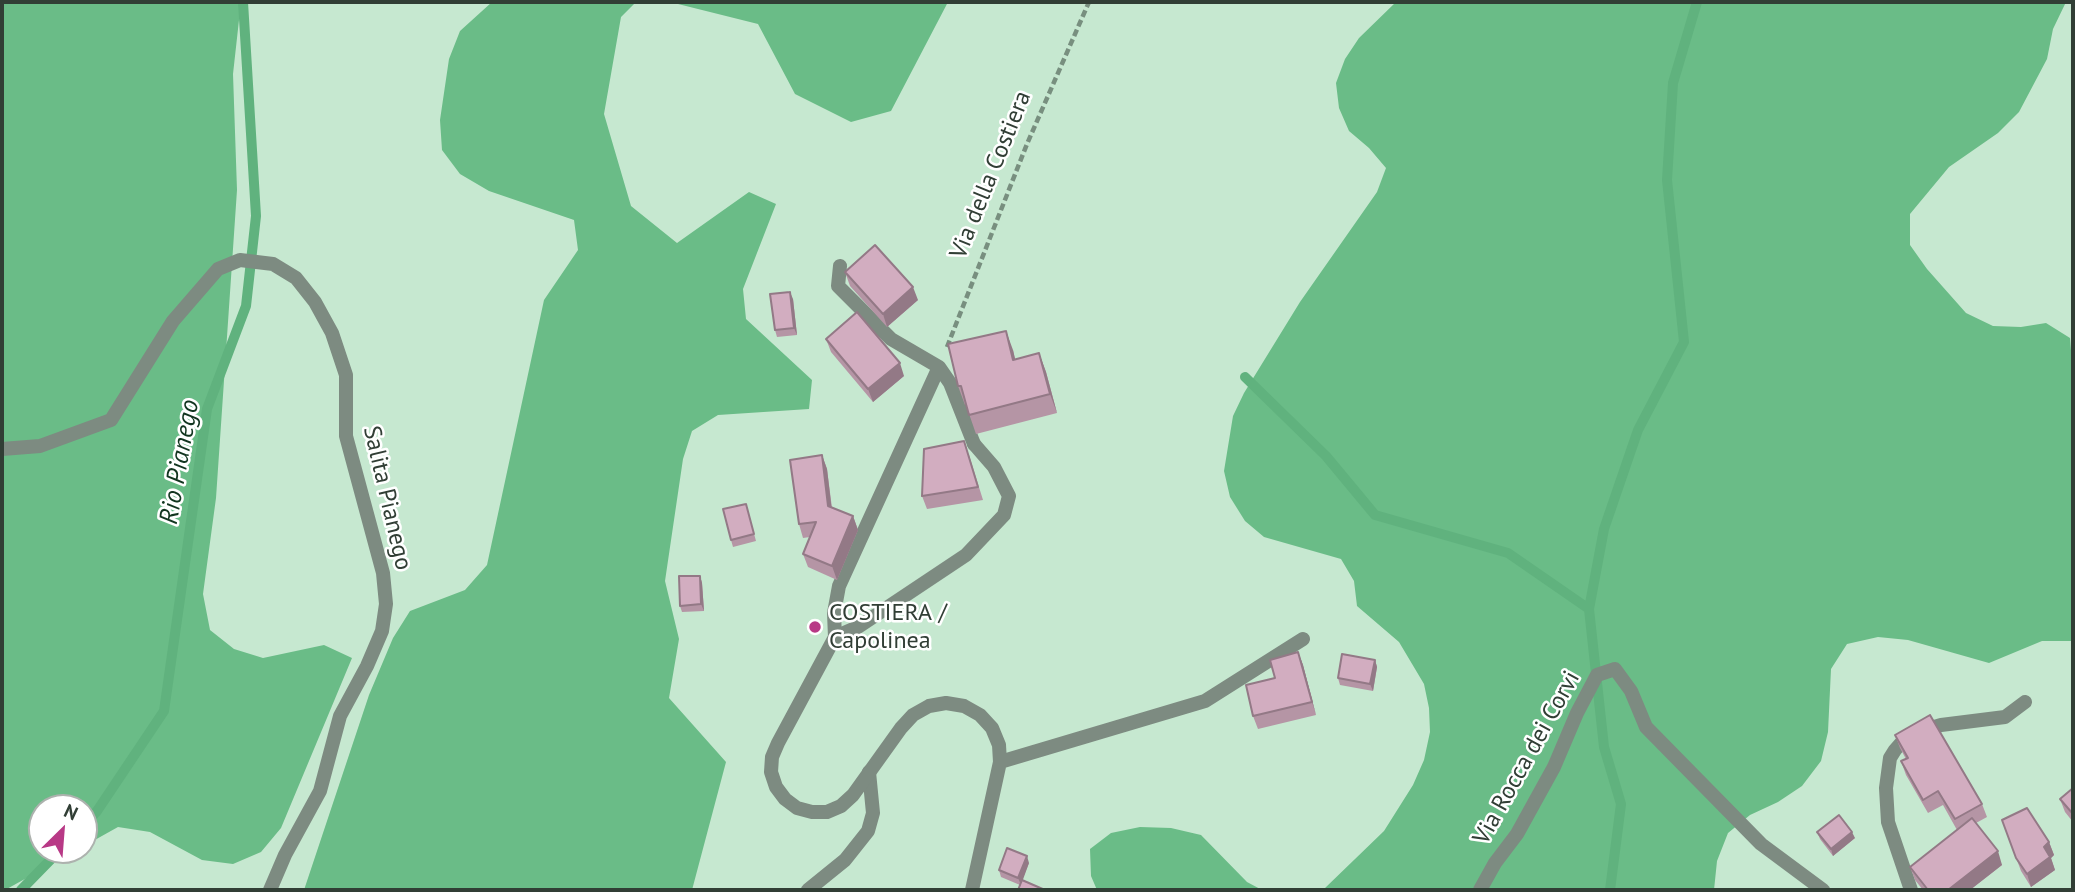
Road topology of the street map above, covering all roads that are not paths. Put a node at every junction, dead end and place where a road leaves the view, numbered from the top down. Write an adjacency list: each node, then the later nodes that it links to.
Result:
1 (840, 266): 2 (street)
2 (939, 367): 4 (street); 4 (street)
3 (2, 449): 9 (street, Salita Pianego)
4 (835, 637): 8 (street)
5 (1303, 639): 7 (street)
6 (2025, 702): 14 (street)
7 (1000, 762): 8 (street); 11 (street)
8 (869, 772): 10 (street)
9 (270, 890)
10 (808, 890)
11 (972, 890)
12 (1480, 890): 13 (street, Via Rocca dei Corvi)
13 (1823, 890)
14 (1911, 890)

